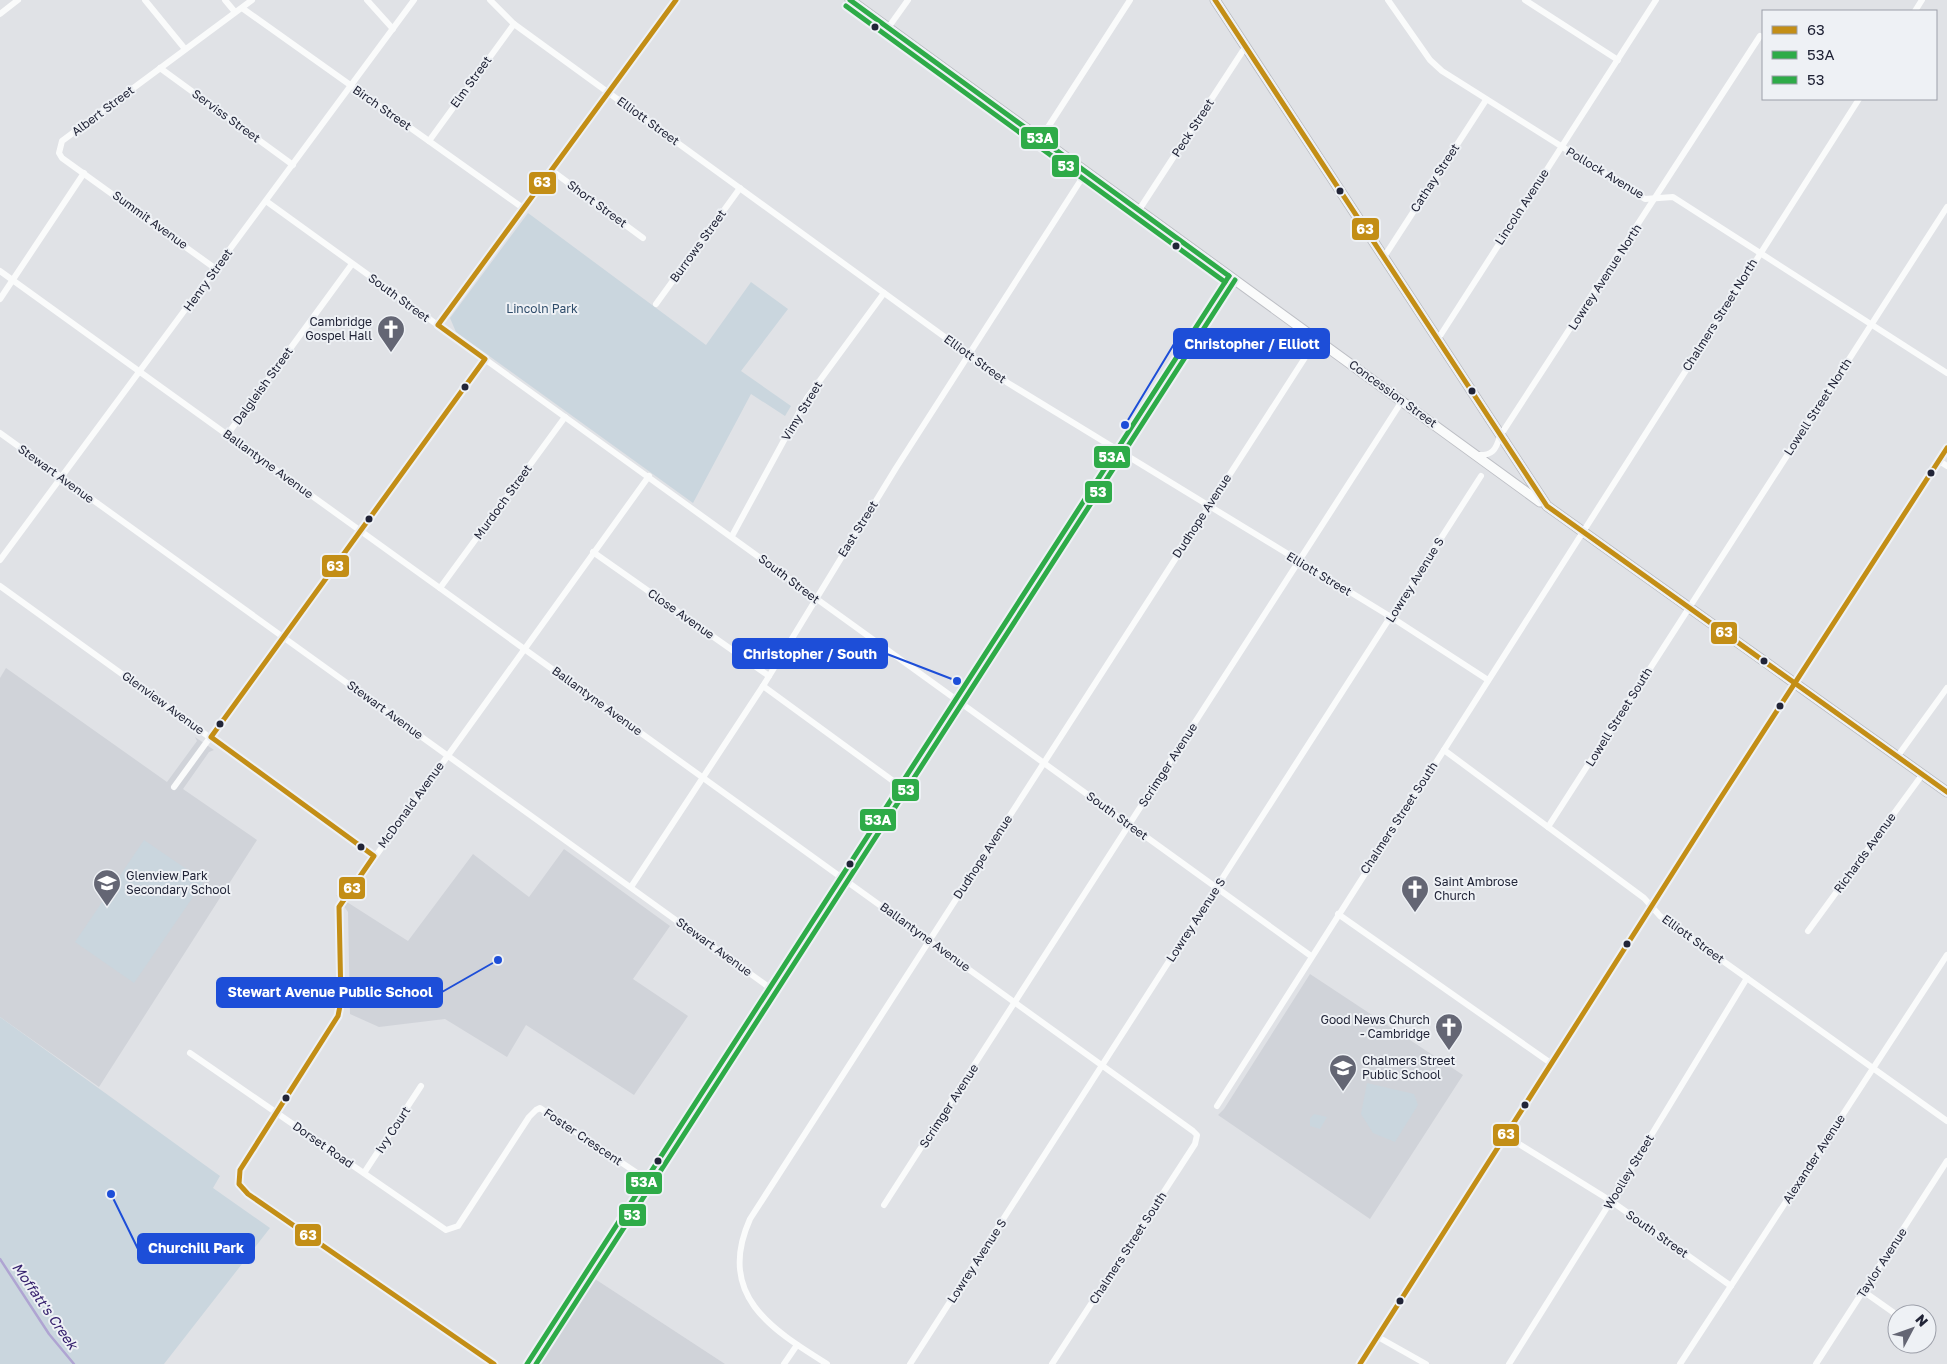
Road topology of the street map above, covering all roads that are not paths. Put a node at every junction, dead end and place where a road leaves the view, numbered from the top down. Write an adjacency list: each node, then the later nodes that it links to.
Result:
1 (18, 0): 18 (street)
2 (145, 0): 24 (street)
3 (225, 0): 17 (street)
4 (252, 0): 16 (street, Albert Street)
5 (367, 0): 21 (street)
6 (414, 0): 21 (street, Henry Street)
7 (490, 0): 19 (street, Elliott Street)
8 (676, 0): 28 (street)
9 (850, 0): 20 (main road, Concession Street)
10 (908, 0): 20 (street)
11 (1130, 0): 31 (street)
12 (1215, 0): 23 (main road)
13 (1388, 0): 29 (street, Pollock Avenue)
14 (1525, 0): 25 (street)
15 (1656, 0): 25 (street, Lincoln Avenue)
16 (242, 8): 17 (street, Albert Street); 27 (street, Birch Street)
17 (235, 12): 24 (street, Albert Street)
18 (0, 14)
19 (514, 24): 28 (street, Elliott Street); 32 (street, Elm Street)
20 (888, 28): 31 (main road, Concession Street)
21 (393, 29): 27 (street, Henry Street)
22 (1760, 36): 39 (street, Lowrey Avenue North)
23 (1246, 46): 43 (street, Peck Street); 46 (main road)
24 (185, 50): 26 (street, Albert Street)
25 (1618, 60): 33 (street, Lincoln Avenue)
26 (160, 68): 34 (street, Serviss Street); 37 (street, Albert Street)
27 (351, 86): 32 (street, Birch Street); 34 (street, Henry Street)
28 (607, 92): 35 (street); 38 (street, Elliott Street)
29 (1486, 100): 33 (street, Pollock Avenue); 46 (street, Cathay Street)
30 (1858, 100): 45 (street, Chalmers Street North)
31 (1041, 138): 36 (main road, Concession Street)
32 (428, 141): 42 (street, Birch Street)
33 (1562, 147): 39 (street, Pollock Avenue); 58 (street, Lincoln Avenue)
34 (293, 165): 40 (street, Henry Street)
35 (550, 170): 42 (street); 44 (street, Short Street)
36 (1086, 172): 43 (main road, Concession Street); 59 (street, East Street)
37 (84, 173): 48 (street, Summit Avenue); 51 (street)
38 (740, 188): 52 (street, Elliott Street); 54 (street, Burrows Street)
39 (1656, 198): 45 (street, Pollock Avenue); 67 (street, Lowrey Avenue North)
40 (266, 201): 47 (street, South Street); 48 (street, Henry Street)
41 (1947, 207): 55 (street, Lowell Street North)
42 (522, 208): 56 (street)
43 (1139, 210): 50 (main road, Concession Street)
44 (643, 238)
45 (1760, 253): 55 (street, Pollock Avenue); 79 (street, Chalmers Street North)
46 (1384, 257): 58 (main road)
47 (352, 264): 56 (street, South Street); 66 (street, Dalgleish Street)
48 (216, 268): 61 (street, Henry Street)
49 (0, 271): 51 (street, Ballantyne Avenue)
50 (1229, 276): 57 (main road, Concession Street); 69 (street)
51 (12, 280): 53 (street); 61 (street, Ballantyne Avenue)
52 (884, 293): 59 (street, Elliott Street); 80 (street, Vimy Street)
53 (0, 299)
54 (656, 304)
55 (1872, 324): 62 (street, Pollock Avenue); 87 (street, Lowell Street North)
56 (438, 325): 60 (street, South Street)
57 (1316, 339): 63 (main road, Concession Street); 76 (street, Dudhope Avenue)
58 (1438, 339): 67 (main road)
59 (969, 355): 69 (street, Elliott Street); 86 (street, East Street)
60 (485, 359): 64 (street, South Street); 78 (street)
61 (140, 372): 66 (street, Ballantyne Avenue); 75 (street, Henry Street)
62 (1947, 373)
63 (1402, 401): 70 (main road, Concession Street); 83 (street, Scrimger Avenue)
64 (565, 416): 73 (street, South Street); 85 (street, Murdoch Street)
65 (0, 433): 75 (street, Stewart Avenue)
66 (227, 435): 78 (street, Ballantyne Avenue)
67 (1500, 436): 70 (street, Lowrey Avenue North); 77 (main road)
68 (1947, 448): 71 (street)
69 (1116, 450): 76 (street, Elliott Street); 96 (street)
70 (1477, 455): 77 (main road, Concession Street)
71 (1939, 460): 72 (street); 93 (street)
72 (1947, 466)
73 (649, 476): 80 (street, South Street); 81 (street, McDonald Avenue)
74 (1481, 476): 88 (street, Lowrey Avenue S)
75 (61, 477): 82 (street, Henry Street); 89 (street, Stewart Avenue)
76 (1208, 506): 83 (street, Elliott Street); 101 (street, Dudhope Avenue)
77 (1547, 506): 79 (main road, Concession Street)
78 (360, 530): 85 (street, Ballantyne Avenue); 89 (street)
79 (1582, 532): 87 (main road, Concession Street); 92 (street, Chalmers Street South)
80 (732, 536): 86 (street, South Street)
81 (592, 552): 90 (street, McDonald Avenue); 91 (street, Close Avenue)
82 (0, 560)
83 (1299, 562): 88 (street, Elliott Street); 107 (street, Scrimger Avenue)
84 (0, 586): 97 (street, Glenview Avenue)
85 (440, 588): 90 (street, Ballantyne Avenue)
86 (816, 598): 91 (street, East Street); 96 (street, South Street)
87 (1690, 607): 93 (main road, Concession Street); 108 (street, Lowell Street South)
88 (1391, 617): 92 (street, Elliott Street); 112 (street, Lowrey Avenue S)
89 (283, 637): 97 (street); 99 (street, Stewart Avenue)
90 (523, 648): 99 (street, McDonald Avenue); 103 (street, Ballantyne Avenue)
91 (769, 676): 94 (street, East Street)
92 (1488, 680): 98 (street, Chalmers Street South)
93 (1796, 683): 100 (main road, Concession Street); 113 (street)
94 (763, 686): 103 (street, East Street); 104 (street)
95 (1947, 688): 100 (street)
96 (955, 700): 101 (street, South Street); 104 (street)
97 (211, 737): 105 (street); 109 (street, Glenview Avenue)
98 (1444, 750): 108 (street, Elliott Street); 114 (street, Chalmers Street South)
99 (447, 754): 109 (street, McDonald Avenue); 111 (street, Stewart Avenue)
100 (1897, 757): 102 (main road, Concession Street)
101 (1043, 763): 107 (street, South Street); 116 (street, Dudhope Avenue)
102 (1922, 775): 106 (main road, Concession Street); 115 (street, Richards Avenue)
103 (703, 777): 110 (street, Ballantyne Avenue); 111 (street, East Street)
104 (900, 786): 110 (street)
105 (174, 788)
106 (1947, 792)
107 (1129, 825): 112 (street, South Street); 121 (street, Scrimger Avenue)
108 (1548, 827): 113 (street, Elliott Street)
109 (374, 856): 128 (street, McDonald Avenue)
110 (841, 877): 116 (street, Ballantyne Avenue); 120 (street)
111 (631, 887): 120 (street, Stewart Avenue)
112 (1216, 888): 118 (street, South Street); 124 (street, Lowrey Avenue S)
113 (1652, 906): 119 (street, Elliott Street); 123 (street)
114 (1338, 914): 118 (street, Chalmers Street South); 123 (street)
115 (1808, 931)
116 (929, 940): 121 (street, Ballantyne Avenue); 142 (street, Dudhope Avenue)
117 (1947, 955): 125 (street, Alexander Avenue)
118 (1311, 956): 127 (street, Chalmers Street South)
119 (1747, 978): 125 (street, Elliott Street); 135 (street, Woolley Street)
120 (770, 988): 134 (street)
121 (1016, 1002): 124 (street, Ballantyne Avenue); 136 (street, Scrimger Avenue)
122 (190, 1052): 128 (street, Dorset Road)
123 (1552, 1064): 131 (street)
124 (1102, 1066): 130 (street, Ballantyne Avenue); 147 (street, Lowrey Avenue S)
125 (1872, 1069): 129 (street, Elliott Street); 138 (street, Alexander Avenue)
126 (422, 1086): 133 (street, Ivy Court)
127 (1217, 1106)
128 (277, 1112): 133 (street, Dorset Road); 143 (street, McDonald Avenue)
129 (1947, 1121)
130 (1193, 1130): 148 (street, Chalmers Street South)
131 (1506, 1136): 135 (street, South Street); 141 (street)
132 (1947, 1161): 139 (street, Taylor Avenue)
133 (364, 1173): 137 (street, Dorset Road)
134 (646, 1179): 137 (street, Foster Crescent); 144 (street)
135 (1611, 1201): 138 (street, South Street); 151 (street, Woolley Street)
136 (884, 1205)
137 (458, 1226)
138 (1731, 1286): 152 (street, Alexander Avenue)
139 (1863, 1291): 140 (street); 153 (street, Taylor Avenue)
140 (1887, 1308)
141 (1378, 1337): 149 (street); 150 (street)
142 (797, 1345): 145 (street); 146 (street, Dudhope Avenue)
143 (494, 1364)
144 (527, 1364)
145 (784, 1364)
146 (827, 1364)
147 (910, 1364)
148 (1052, 1364)
149 (1360, 1364)
150 (1426, 1364)
151 (1508, 1364)
152 (1680, 1364)
153 (1816, 1364)

